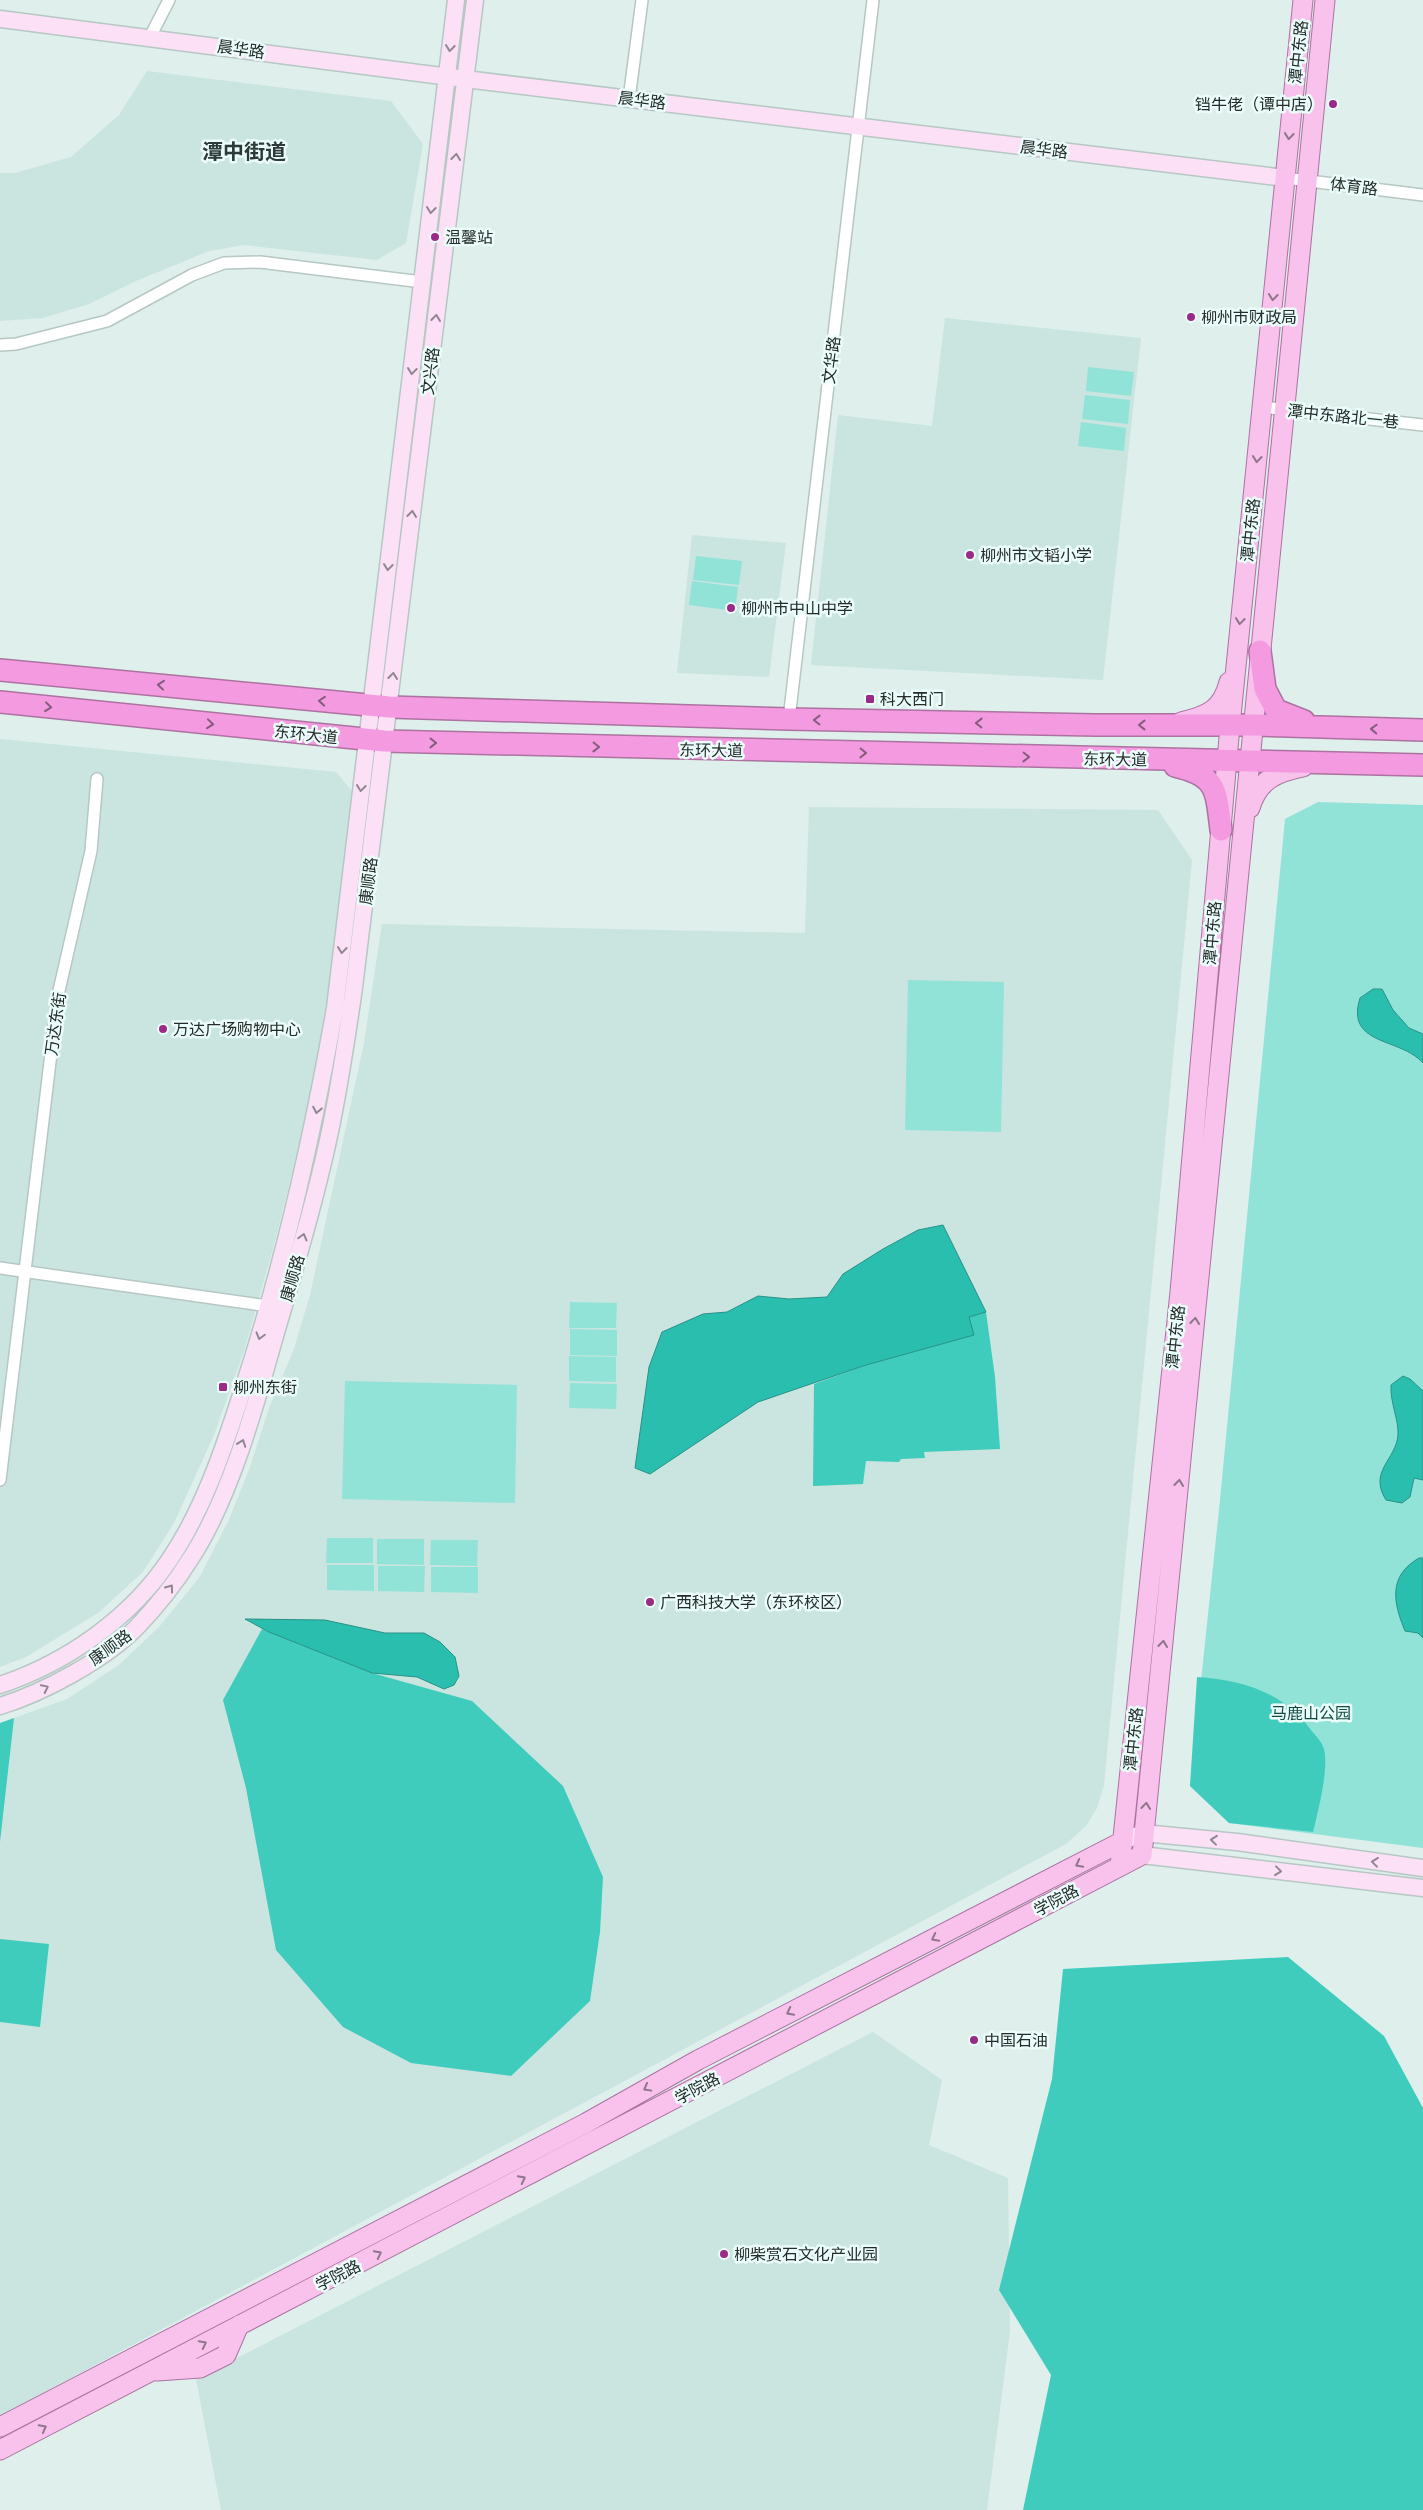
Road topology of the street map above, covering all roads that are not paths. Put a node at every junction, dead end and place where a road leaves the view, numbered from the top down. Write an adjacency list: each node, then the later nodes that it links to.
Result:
1 (169, 0): 9 (street)
2 (456, 0): 10 (main road, 文兴路, one-way to 10)
3 (475, 0): 11 (main road, 文兴路)
4 (642, 0): 12 (street)
5 (873, 0): 13 (street, 文华路)
6 (1303, 0): 14 (main road, 潭中东路, one-way to 14)
7 (1325, 0): 15 (main road, 潭中东路)
8 (0, 19): 9 (main road, 晨华路)
9 (150, 37): 10 (main road, 晨华路)
10 (447, 76): 11 (main road, 晨华路); 17 (main road, 文兴路, one-way to 17)
11 (465, 79): 12 (main road, 晨华路); 26 (main road, 文兴路, one-way to 11)
12 (630, 98): 13 (main road, 晨华路)
13 (858, 126): 14 (main road, 晨华路); 27 (street, 文华路)
14 (1285, 178): 15 (street, 体育路); 19 (main road, 潭中东路, one-way to 19)
15 (1307, 180): 16 (street, 体育路); 20 (main road, 潭中东路)
16 (1423, 195)
17 (422, 282): 18 (street); 26 (main road, 文兴路, one-way to 26)
18 (0, 344)
19 (1262, 407): 20 (street, 潭中东路北一巷); 23 (main road, 潭中东路, one-way to 23)
20 (1284, 409): 21 (street, 潭中东路北一巷); 22 (main road, 潭中东路)
21 (1423, 425)
22 (1260, 651): 28 (main road, 潭中东路); 31 (highway)
23 (1237, 652): 29 (main road); 30 (main road, 潭中东路)
24 (0, 670): 26 (highway, 东环大道, one-way to 24)
25 (0, 702): 33 (highway, 东环大道, one-way to 33)
26 (380, 706): 27 (highway, 东环大道); 33 (main road, 文兴路)
27 (789, 719): 29 (highway, 东环大道, one-way to 27)
28 (1253, 725): 30 (highway, 东环大道); 31 (highway, 东环大道); 35 (main road, 潭中东路)
29 (1167, 726): 30 (highway, 东环大道)
30 (1230, 726): 36 (main road, 潭中东路)
31 (1334, 728): 32 (highway, 东环大道, one-way to 31)
32 (1423, 730)
33 (376, 741): 34 (highway, 东环大道, one-way to 34); 44 (main road, 康顺路, one-way to 44); 47 (main road, 康顺路, one-way to 33)
34 (1145, 759): 36 (highway, 东环大道); 40 (highway)
35 (1250, 760): 36 (highway, 东环大道); 37 (highway, 东环大道); 41 (main road, 潭中东路)
36 (1227, 761): 40 (main road, 潭中东路)
37 (1325, 762): 38 (highway, 东环大道); 41 (main road)
38 (1423, 765)
39 (97, 779): 43 (street, 万达东街)
40 (1221, 830): 49 (main road, 潭中东路)
41 (1242, 833): 48 (main road, 潭中东路, one-way to 41)
42 (0, 1268): 43 (street)
43 (25, 1271): 44 (street); 45 (street, 万达东街)
44 (268, 1306): 46 (main road, 康顺路, one-way to 46)
45 (0, 1480)
46 (0, 1685)
47 (0, 1706)
48 (1143, 1833): 49 (main road, 学院路); 50 (main road, 潭中东路); 52 (main road, 学院路, one-way to 48)
49 (1123, 1842): 51 (main road, 潭中东路); 54 (main road, 学院路, one-way to 54)
50 (1142, 1854): 51 (main road, 学院路); 53 (main road, one-way to 53)
51 (1120, 1866): 55 (main road, 学院路, one-way to 51)
52 (1423, 1868)
53 (1423, 1888)
54 (0, 2427)
55 (0, 2450)

